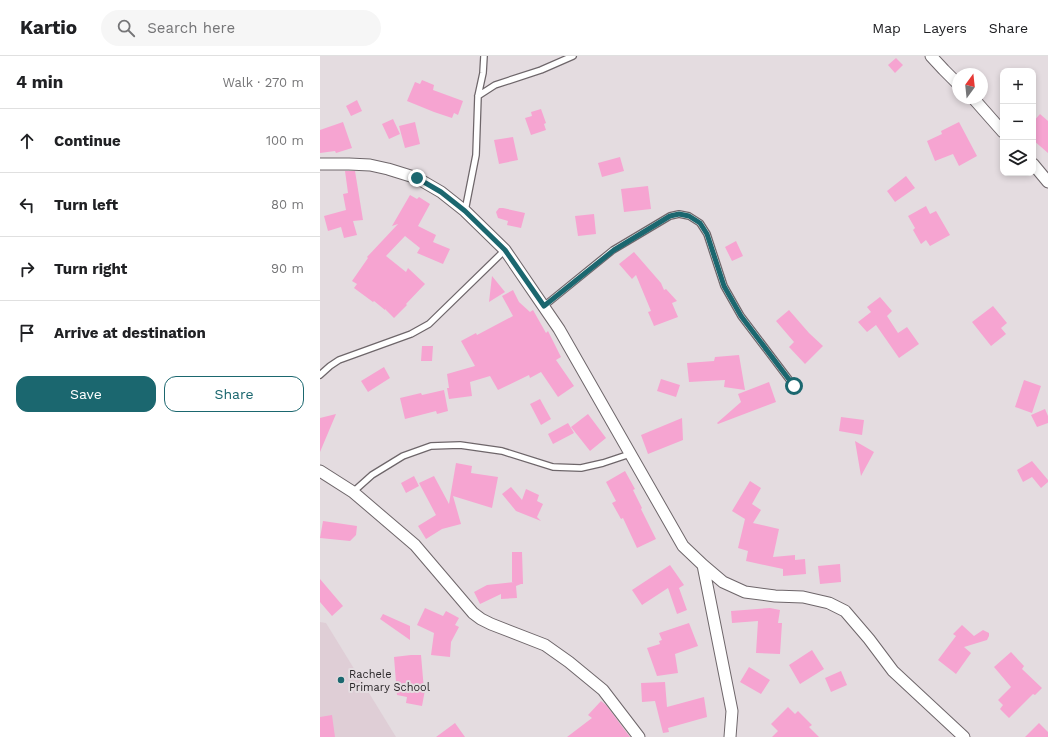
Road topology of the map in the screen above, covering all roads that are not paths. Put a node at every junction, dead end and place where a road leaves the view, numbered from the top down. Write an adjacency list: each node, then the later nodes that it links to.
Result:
1 (484, 56): 5 (lane)
2 (573, 56): 5 (lane)
3 (931, 56): 4 (street)
4 (952, 78)
5 (478, 96): 11 (lane)
6 (978, 104): 7 (street)
7 (1000, 129)
8 (320, 164): 11 (street)
9 (1036, 167): 10 (street)
10 (1048, 181)
11 (465, 211): 12 (street)
12 (505, 250): 13 (street); 14 (lane)
13 (544, 306): 15 (lane); 16 (street)
14 (320, 375)
15 (794, 386)
16 (631, 454): 18 (lane); 19 (street)
17 (320, 471): 18 (street)
18 (353, 492): 20 (street)
19 (703, 565): 21 (street); 22 (street)
20 (639, 737)
21 (730, 737)
22 (964, 737)

